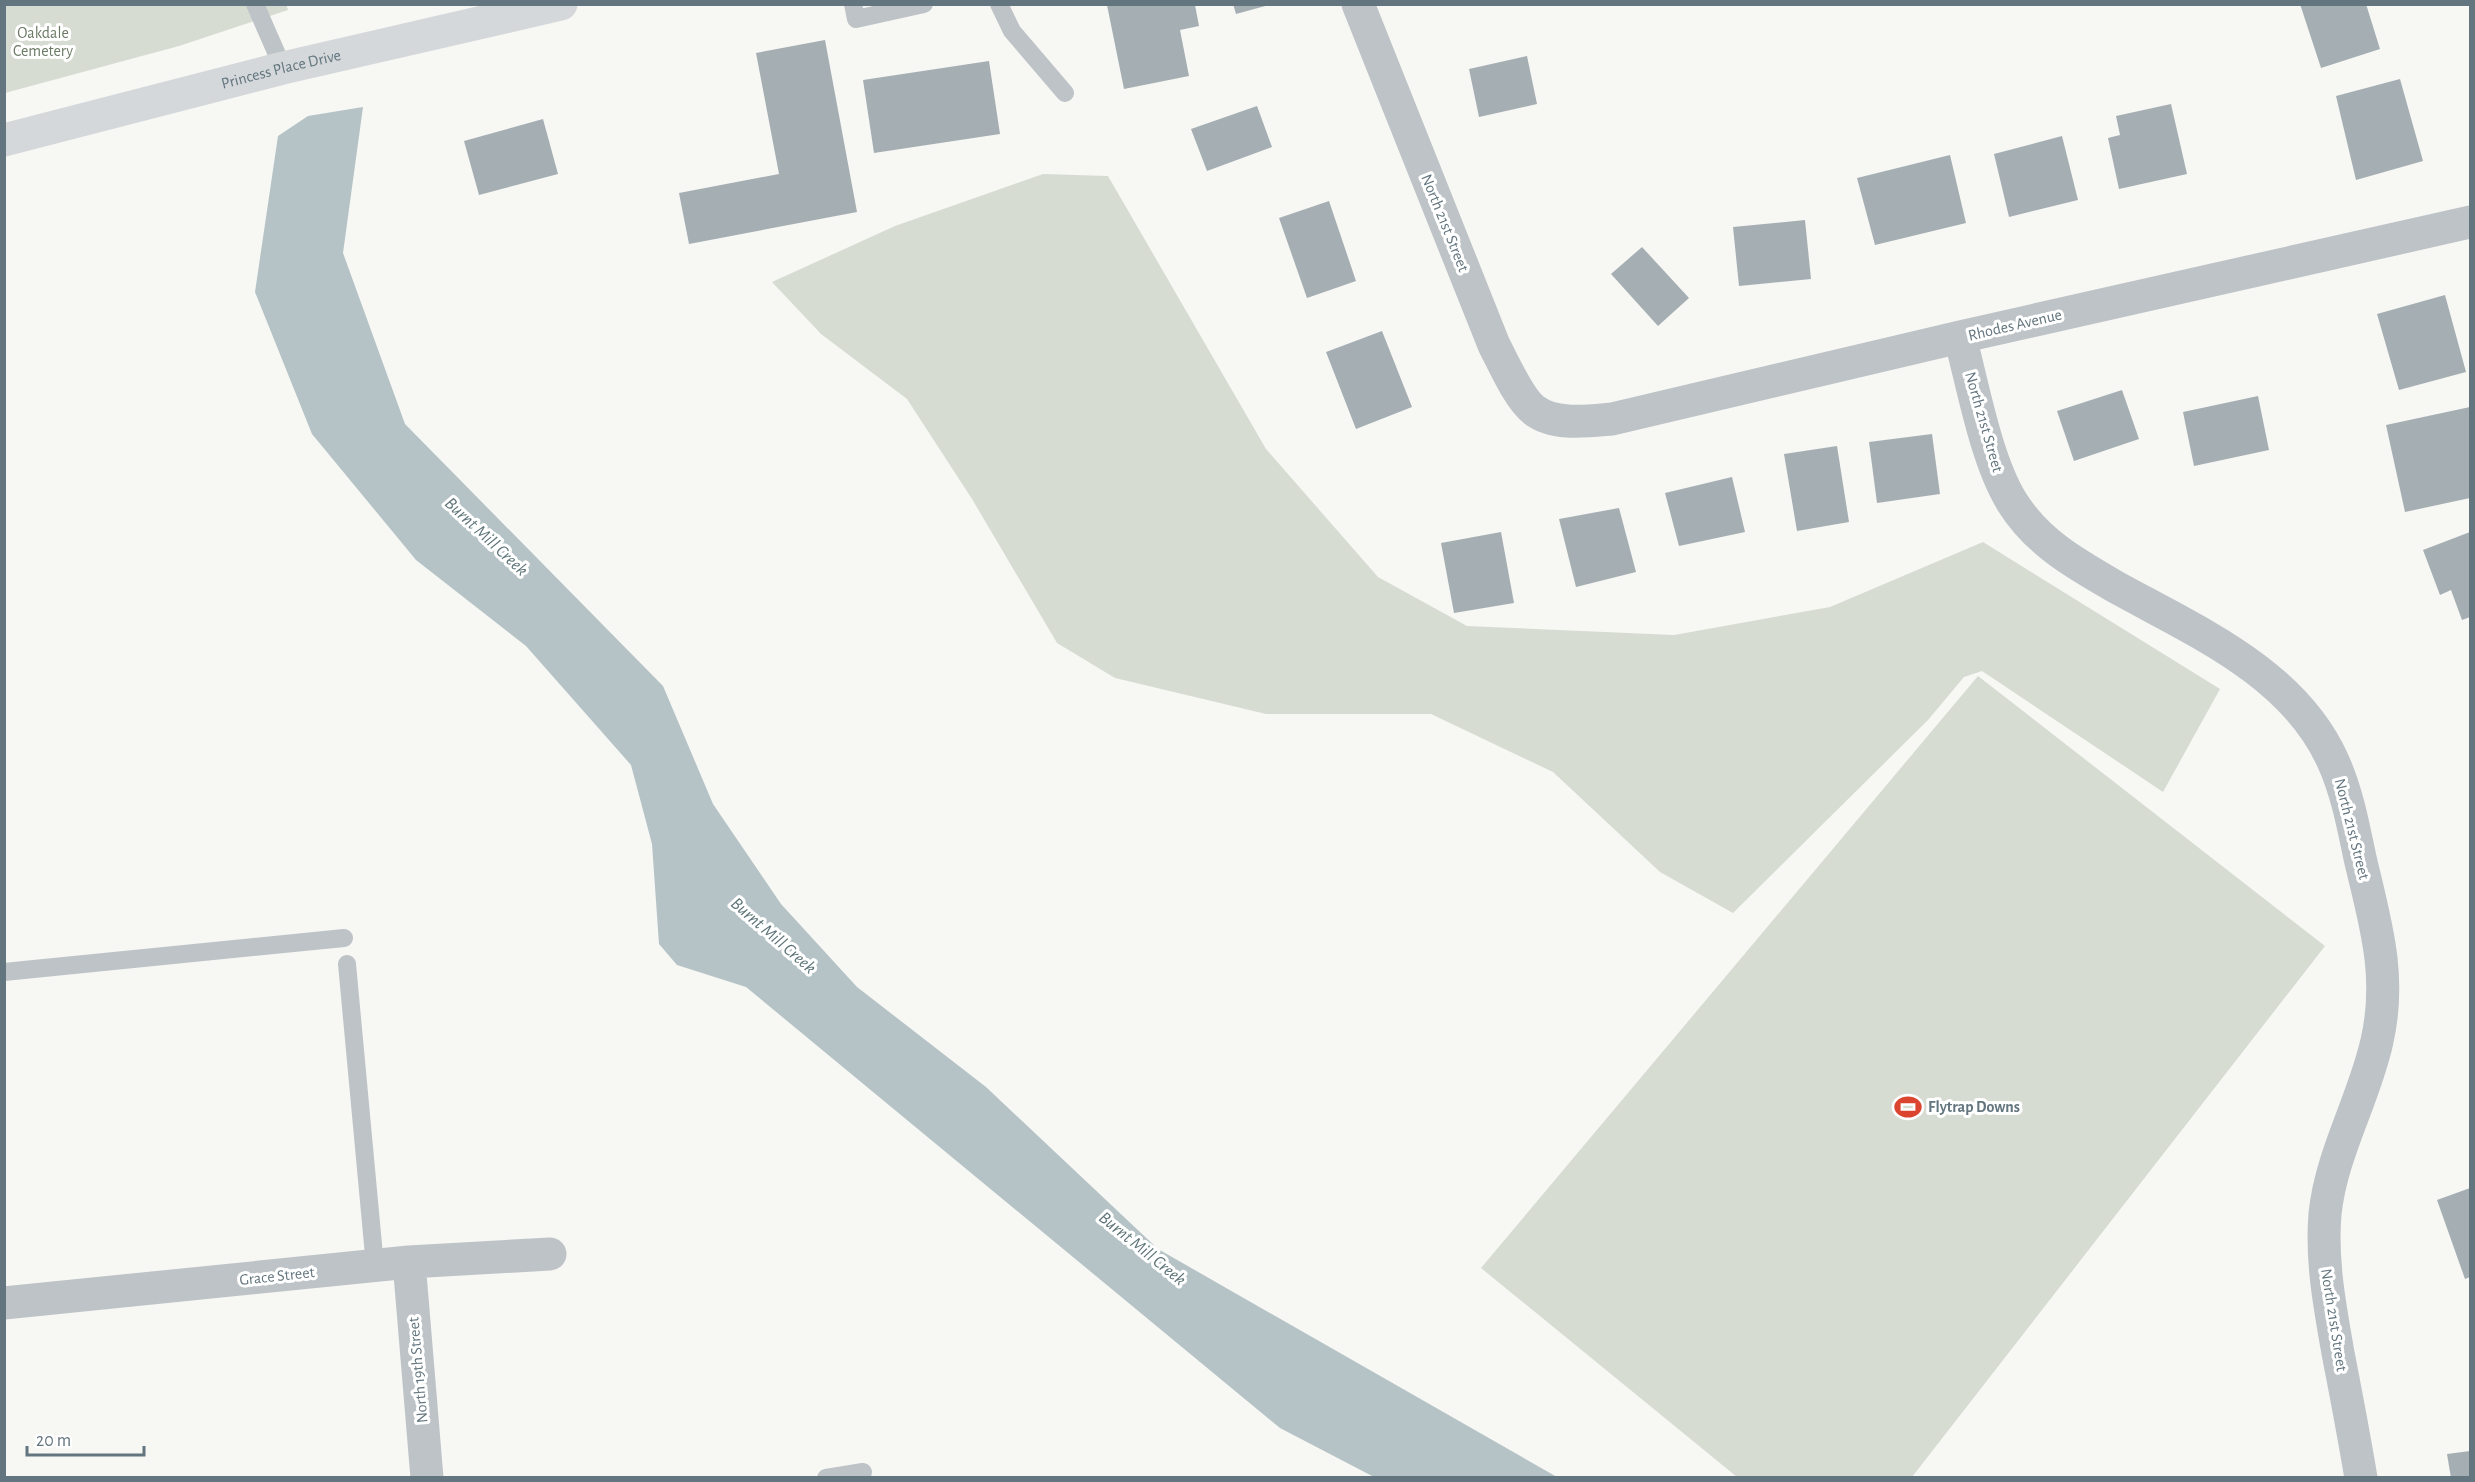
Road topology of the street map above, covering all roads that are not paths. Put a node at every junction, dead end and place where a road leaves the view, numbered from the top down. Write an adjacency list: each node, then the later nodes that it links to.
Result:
1 (255, 4): 7 (lane)
2 (561, 4): 7 (street, Princess Place Drive)
3 (853, 4): 4 (lane)
4 (924, 4)
5 (999, 4): 8 (lane)
6 (1358, 4): 12 (street, North 21st Street)
7 (283, 69): 9 (street, Princess Place Drive)
8 (1065, 93)
9 (4, 140)
10 (2470, 222): 11 (street, Rhodes Avenue)
11 (1960, 337): 12 (street, Rhodes Avenue); 23 (street, North 21st Street)
12 (1559, 420)
13 (344, 938): 15 (lane)
14 (347, 964): 18 (lane)
15 (4, 972)
16 (550, 1254): 17 (street, Grace Street)
17 (409, 1262): 18 (street, Grace Street); 21 (street, North 19th Street)
18 (375, 1266): 19 (street, Grace Street)
19 (4, 1303)
20 (863, 1472): 22 (lane)
21 (427, 1478)
22 (826, 1478)
23 (2361, 1478)

